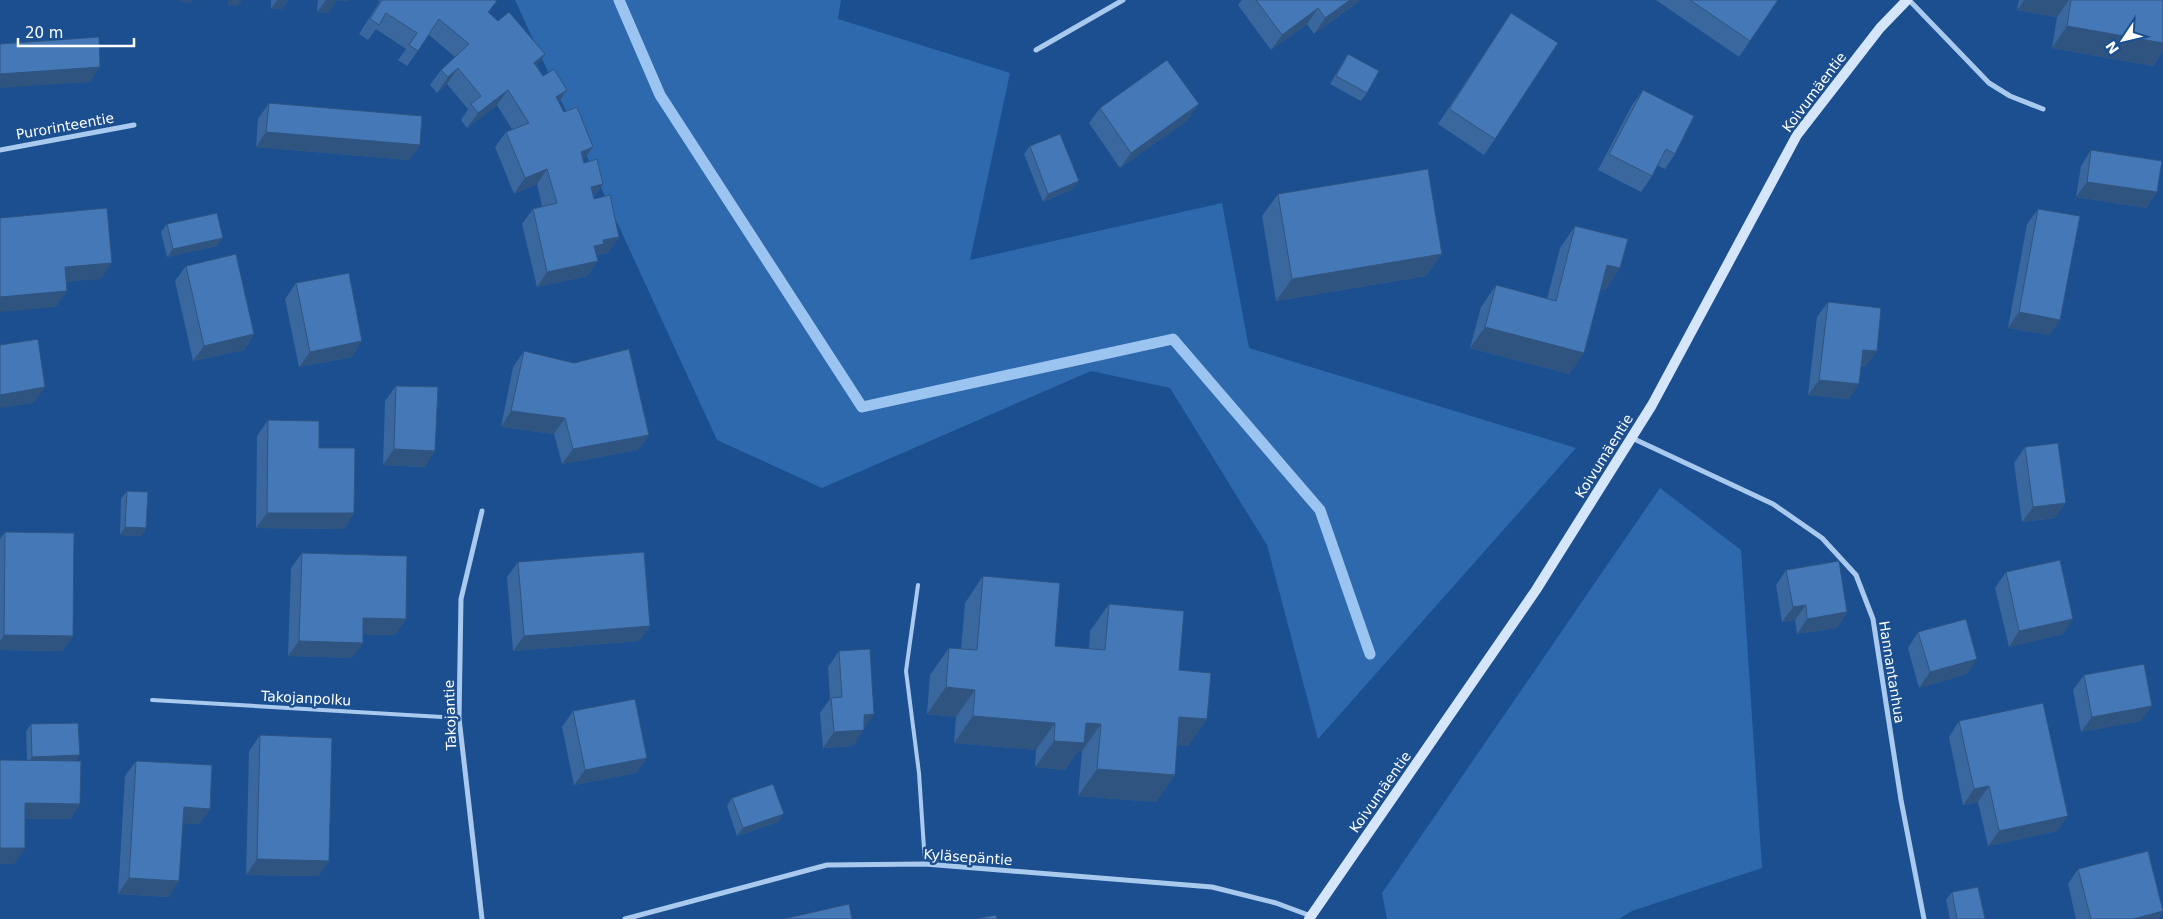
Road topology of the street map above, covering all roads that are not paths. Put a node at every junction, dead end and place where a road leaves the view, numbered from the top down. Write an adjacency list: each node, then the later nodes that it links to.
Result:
1 (1123, 0): 3 (street)
2 (1908, 0): 4 (street); 7 (street, Koivumäentie)
3 (1036, 50)
4 (2044, 109)
5 (134, 125): 6 (street, Purorinteentie)
6 (0, 150)
7 (1632, 438): 13 (street, Koivumäentie); 16 (street, Hannantanhua)
8 (482, 511): 11 (street, Takojantie)
9 (918, 585): 12 (lane)
10 (152, 700): 11 (lane, Takojanpolku)
11 (459, 718): 14 (street, Takojantie)
12 (925, 864): 13 (street, Kyläsepäntie); 15 (street, Kyläsepäntie)
13 (1310, 917)
14 (482, 919)
15 (625, 919)
16 (1924, 919)

